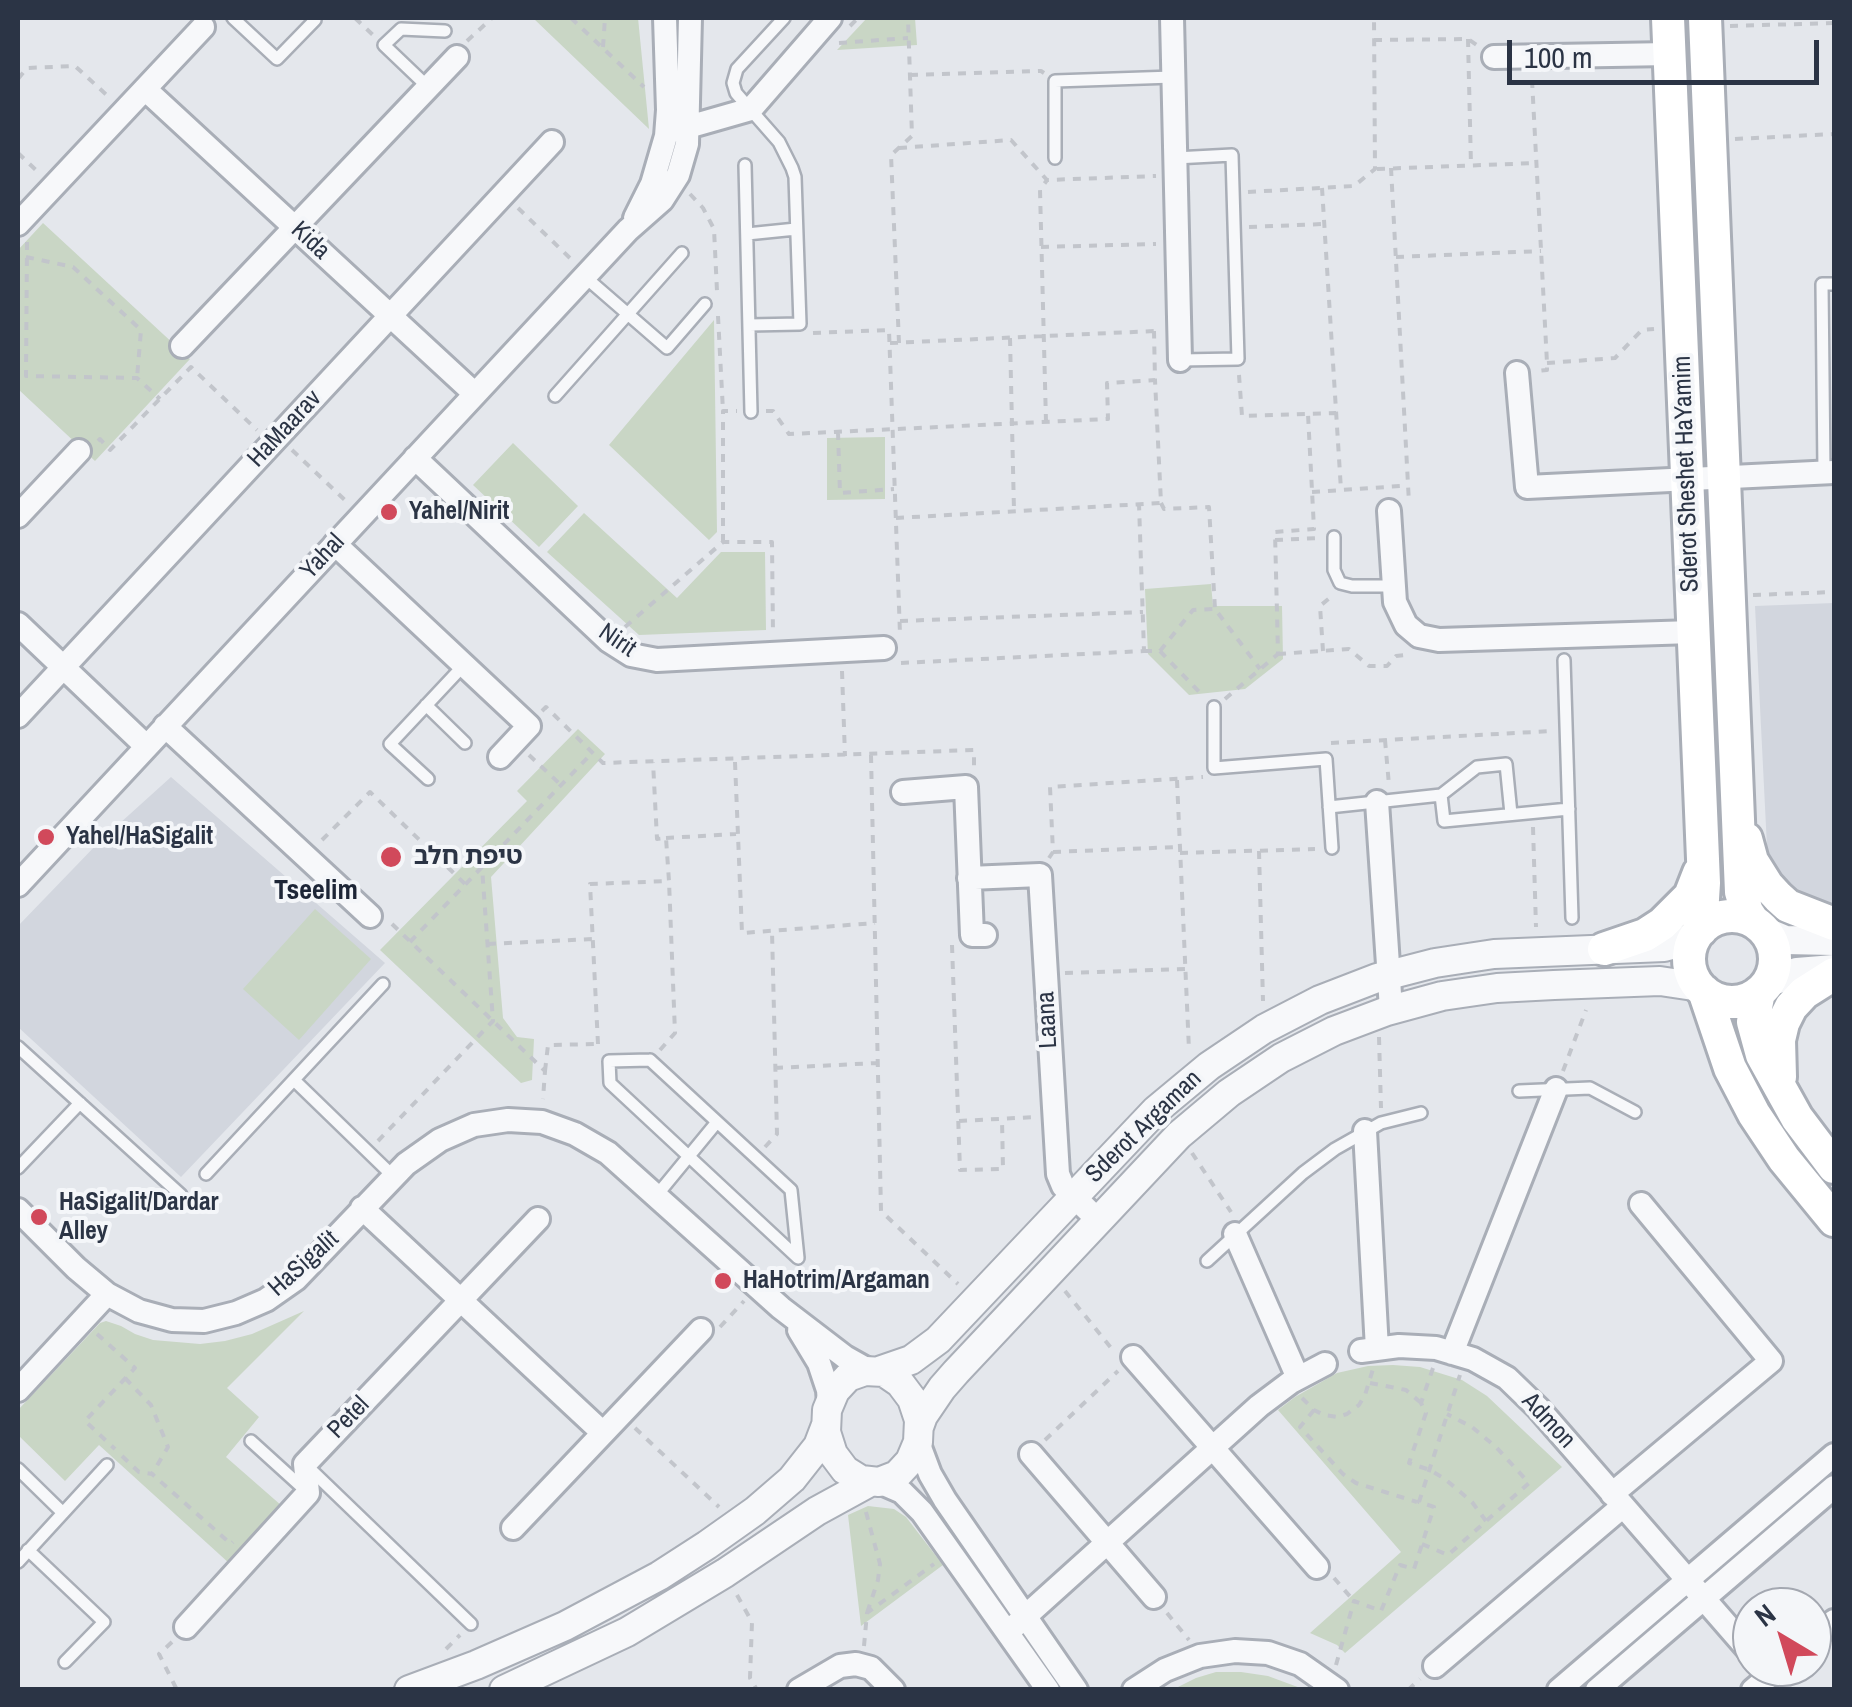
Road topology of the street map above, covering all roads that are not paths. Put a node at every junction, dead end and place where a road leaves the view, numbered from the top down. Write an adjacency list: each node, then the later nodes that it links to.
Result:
1 (233, 18): 8 (lane)
2 (665, 18): 19 (street, Yahal)
3 (690, 18): 19 (street, Yahal)
4 (784, 18): 18 (lane)
5 (830, 18): 18 (street)
6 (1172, 18): 15 (street)
7 (1668, 18): 12 (main road, Sderot Sheshet HaYamim)
8 (315, 20)
9 (204, 21): 17 (street)
10 (1705, 22): 44 (main road, Sderot Sheshet HaYamim)
11 (445, 30): 16 (lane)
12 (1670, 54): 14 (street); 45 (main road, Sderot Sheshet HaYamim)
13 (457, 57): 16 (street)
14 (1494, 57)
15 (1173, 76): 21 (lane); 23 (street)
16 (428, 87): 25 (street)
17 (145, 88): 24 (street); 25 (street, Kida)
18 (751, 110): 19 (street); 26 (lane)
19 (674, 122): 29 (street, Yahal)
20 (552, 142): 33 (street, HaMaarav)
21 (1055, 158)
22 (745, 164): 27 (lane)
23 (1176, 167): 36 (street); 36 (lane)
24 (23, 219)
25 (295, 227): 33 (street, Kida); 35 (street)
26 (796, 229): 27 (lane); 34 (lane)
27 (747, 234): 34 (lane)
28 (682, 253): 32 (lane)
29 (586, 275): 32 (lane); 38 (street, Yahal)
30 (1834, 284): 43 (lane)
31 (705, 304): 32 (lane)
32 (627, 314): 39 (lane)
33 (391, 316): 38 (street, Kida); 56 (street, HaMaarav)
34 (749, 325): 40 (lane)
35 (182, 346)
36 (1180, 360)
37 (1518, 373): 45 (street)
38 (475, 394): 42 (street, Yahal)
39 (555, 396)
40 (751, 412)
41 (78, 451): 47 (street)
42 (415, 458): 49 (street, Yahal); 53 (street, Nirit)
43 (1829, 472): 44 (street)
44 (1724, 478): 45 (street); 68 (main road, Sderot Sheshet HaYamim)
45 (1687, 479): 52 (main road, Sderot Sheshet HaYamim)
46 (1395, 511): 50 (street)
47 (18, 516)
48 (1334, 537): 50 (lane)
49 (335, 544): 55 (street); 60 (street, Yahal)
50 (1394, 590): 52 (street)
51 (18, 624): 56 (street)
52 (1693, 625): 73 (main road, Sderot Sheshet HaYamim)
53 (892, 648)
54 (1564, 660): 70 (lane)
55 (464, 665): 57 (lane); 61 (street)
56 (63, 667): 59 (street, HaMaarav); 63 (street)
57 (426, 705): 62 (lane); 64 (lane)
58 (1214, 707): 69 (lane)
59 (18, 716)
60 (165, 726): 63 (street, Yahal); 76 (street)
61 (514, 741)
62 (465, 743)
63 (146, 746): 75 (street, Yahal)
64 (428, 778)
65 (904, 792): 74 (street)
66 (1440, 795): 67 (lane); 71 (lane); 71 (lane)
67 (1384, 801): 69 (lane); 85 (street)
68 (1737, 803): 78 (main road); 79 (main road, Sderot Sheshet HaYamim)
69 (1329, 807): 72 (lane)
70 (1569, 809): 71 (lane); 77 (lane)
71 (1512, 814)
72 (1332, 848)
73 (1703, 864): 80 (main road, Sderot Sheshet HaYamim); 83 (main road)
74 (969, 878): 81 (street); 107 (street, Laana)
75 (18, 885)
76 (370, 916)
77 (1572, 918)
78 (1834, 924)
79 (1760, 926): 80 (main road); 82 (street); 87 (main road)
80 (1699, 932): 83 (street, Sderot Argaman); 88 (main road)
81 (979, 935)
82 (1834, 941)
83 (1604, 949): 85 (street, Sderot Argaman)
84 (1834, 972): 87 (street); 94 (main road)
85 (1390, 975): 89 (street); 107 (street, Sderot Argaman)
86 (383, 984): 91 (lane)
87 (1763, 988): 88 (main road); 94 (main road)
88 (1702, 989): 89 (street, Sderot Argaman); 113 (main road)
89 (1385, 1012): 112 (street, Sderot Argaman)
90 (18, 1047): 95 (lane)
91 (294, 1080): 103 (lane); 104 (lane)
92 (1556, 1090): 93 (lane); 97 (lane); 120 (street)
93 (1519, 1092)
94 (1783, 1096): 101 (main road)
95 (80, 1104): 102 (lane); 105 (lane)
96 (1420, 1112): 99 (lane)
97 (1635, 1112)
98 (717, 1122): 100 (lane); 100 (lane); 100 (lane)
99 (1373, 1127): 114 (lane); 120 (street, Admon)
100 (689, 1157): 106 (lane)
101 (1834, 1167)
102 (18, 1168)
103 (206, 1174)
104 (393, 1176): 106 (street, HaSigalit); 109 (street, HaSigalit)
105 (181, 1195)
106 (658, 1195): 118 (street)
107 (1073, 1196): 112 (street, Laana); 123 (street, Sderot Argaman)
108 (1641, 1204): 139 (street)
109 (362, 1208): 116 (street, HaSigalit); 117 (street)
110 (18, 1210): 116 (street, HaSigalit)
111 (538, 1219): 117 (street, Petel)
112 (1098, 1220): 128 (street, Sderot Argaman)
113 (1834, 1220)
114 (1239, 1231): 115 (lane); 124 (street)
115 (1207, 1261)
116 (107, 1294): 125 (street)
117 (462, 1301): 127 (street); 133 (street, Petel)
118 (781, 1308): 123 (street); 126 (street)
119 (701, 1330): 127 (street)
120 (1452, 1353): 139 (street, Admon)
121 (1129, 1360): 130 (street)
122 (1325, 1364): 124 (street)
123 (874, 1371): 126 (street); 128 (street)
124 (1294, 1380): 130 (street)
125 (18, 1390)
126 (827, 1414): 136 (street); 156 (street)
127 (603, 1433): 141 (street)
128 (918, 1434): 136 (street); 150 (street)
129 (252, 1441): 138 (lane)
130 (1212, 1448): 142 (street); 145 (street)
131 (1031, 1454): 142 (street)
132 (1834, 1455): 146 (street)
133 (305, 1464): 138 (street); 149 (lane)
134 (107, 1465): 140 (lane)
135 (18, 1469): 140 (lane)
136 (869, 1484): 150 (street); 157 (street)
137 (1834, 1487): 148 (street)
138 (308, 1493): 151 (street)
139 (1618, 1500): 146 (street, Admon); 154 (street)
140 (63, 1513): 143 (lane)
141 (512, 1528)
142 (1108, 1543): 147 (street); 150 (street)
143 (28, 1550): 144 (lane); 153 (lane)
144 (18, 1562)
145 (1317, 1568)
146 (1688, 1580): 148 (street, Admon); 163 (street)
147 (1154, 1597)
148 (1704, 1598): 152 (street, Admon); 164 (street)
149 (471, 1624)
150 (1016, 1624): 160 (street); 161 (street)
151 (186, 1627)
152 (1732, 1631)
153 (66, 1662)
154 (1435, 1666)
155 (1334, 1687): 162 (street)
156 (409, 1690)
157 (504, 1690)
158 (799, 1690): 159 (street)
159 (894, 1690)
160 (1048, 1690)
161 (1076, 1690)
162 (1134, 1690)
163 (1560, 1690)
164 (1596, 1690)

